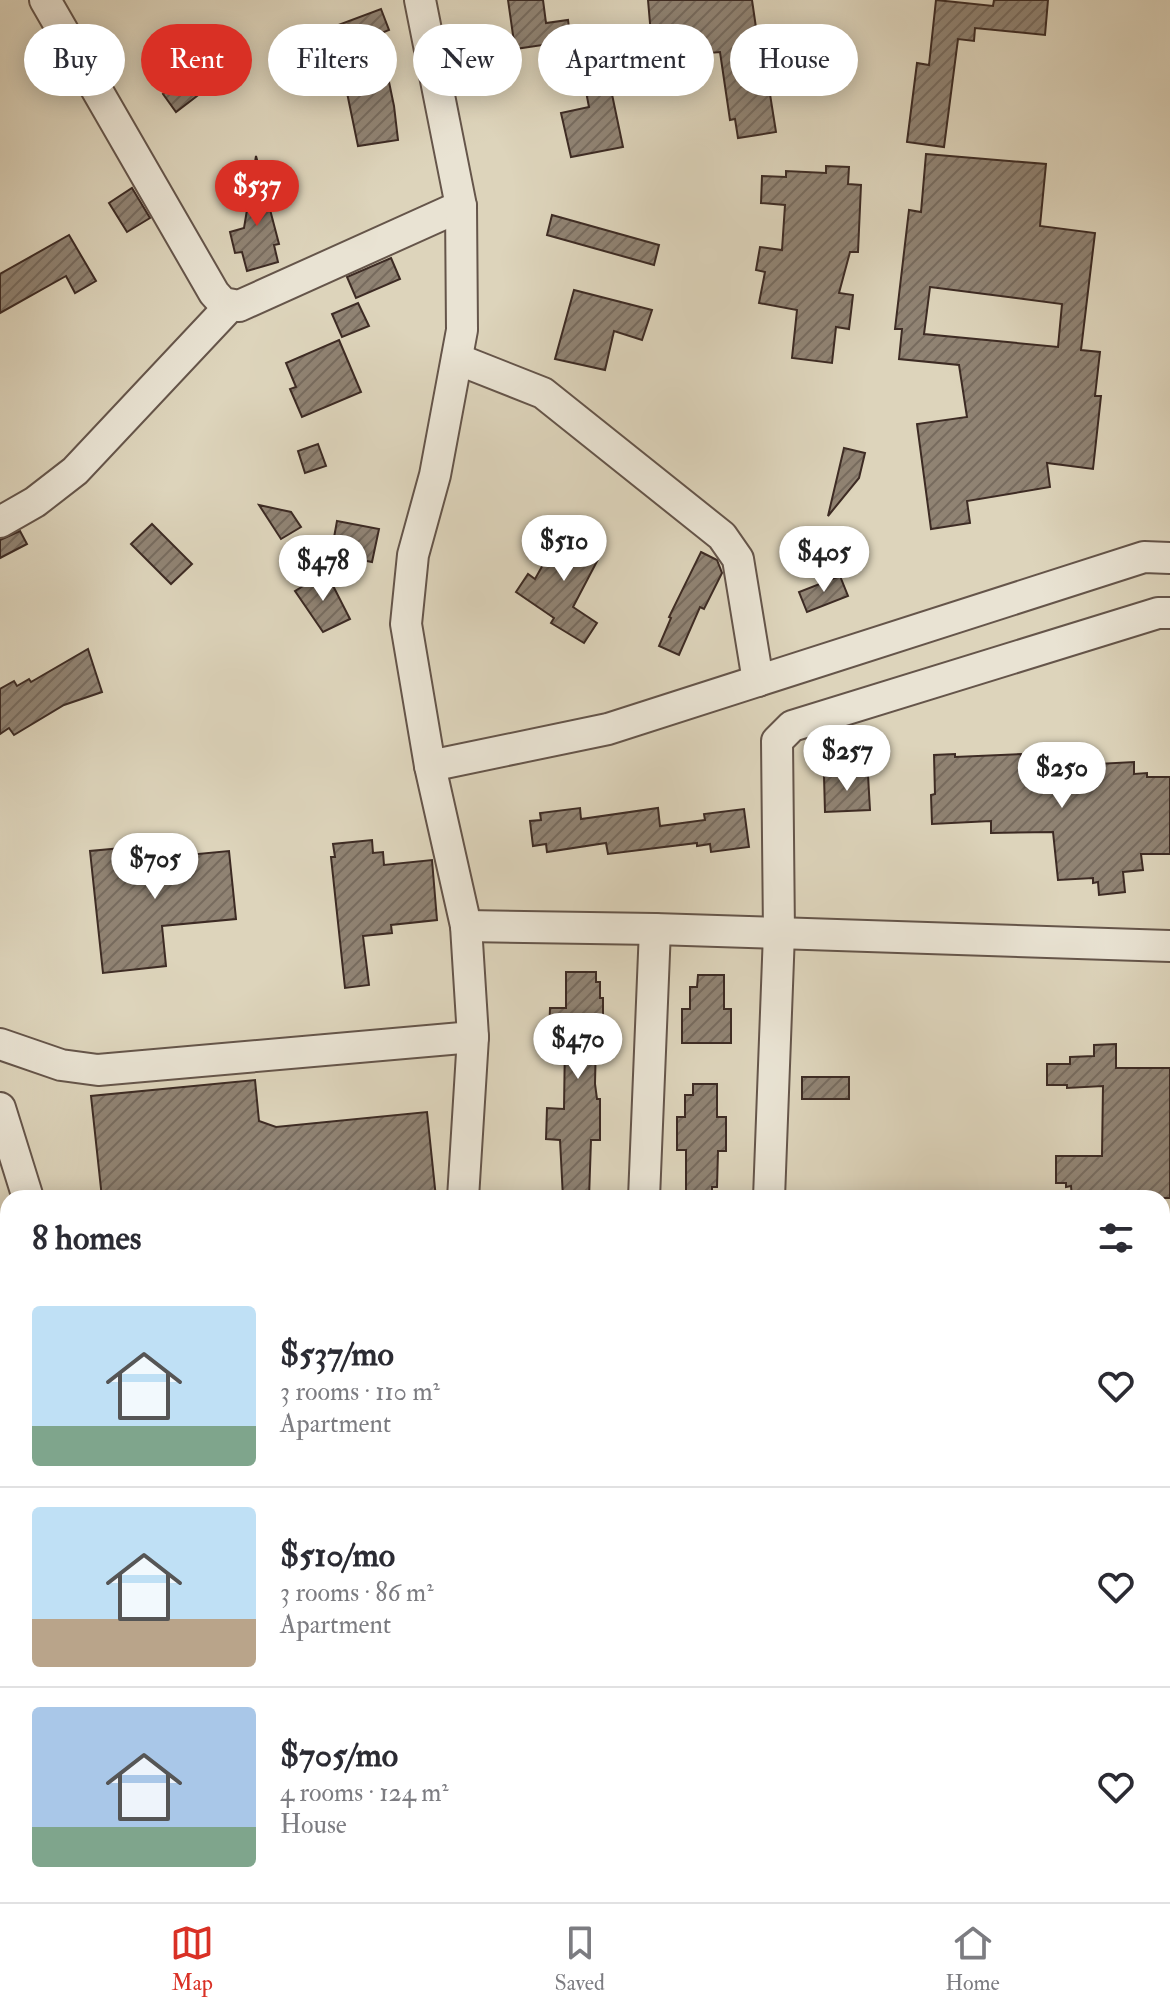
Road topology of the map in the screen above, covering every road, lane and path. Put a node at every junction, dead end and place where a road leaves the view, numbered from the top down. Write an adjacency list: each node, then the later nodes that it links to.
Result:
1 (45, 0): 4 (street)
2 (420, 0): 3 (street)
3 (461, 206): 4 (street); 5 (street)
4 (230, 306): 6 (street)
5 (457, 359): 9 (street); 10 (street)
6 (0, 522)
7 (1170, 558): 9 (street)
8 (1170, 613): 13 (street)
9 (758, 681): 10 (street)
10 (430, 766): 11 (street)
11 (466, 926): 12 (street); 15 (street)
12 (655, 929): 13 (street); 20 (street)
13 (779, 933): 14 (street); 21 (street)
14 (1170, 946)
15 (473, 1037): 16 (street); 19 (street)
16 (0, 1044)
17 (0, 1108): 18 (street)
18 (26, 1190)
19 (463, 1190)
20 (644, 1190)
21 (769, 1190)

